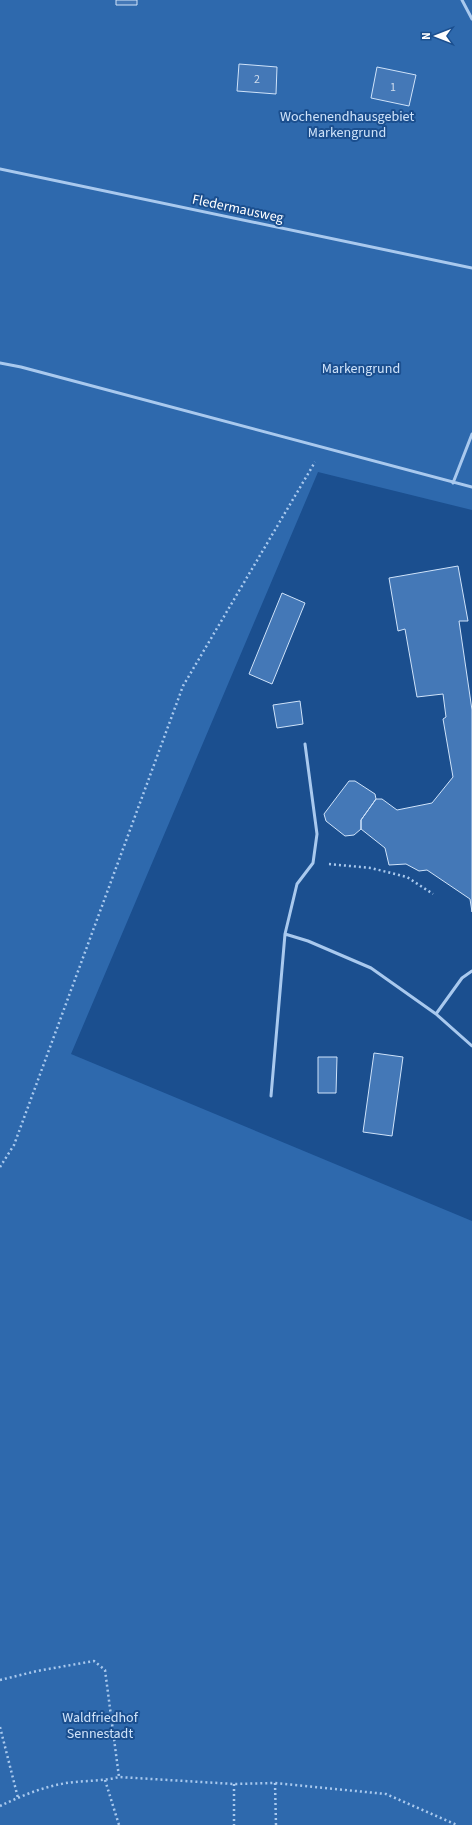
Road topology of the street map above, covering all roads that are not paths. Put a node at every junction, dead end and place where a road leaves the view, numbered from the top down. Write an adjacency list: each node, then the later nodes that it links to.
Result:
1 (462, 0): 2 (lane)
2 (472, 19)
3 (0, 169): 4 (lane, Fledermausweg)
4 (472, 268)
5 (0, 363): 7 (lane)
6 (472, 434): 7 (lane)
7 (453, 483): 8 (lane)
8 (472, 487)
9 (305, 744): 10 (lane)
10 (285, 934): 12 (lane); 14 (lane)
11 (472, 971): 12 (lane)
12 (436, 1014): 13 (lane)
13 (472, 1046)
14 (271, 1096)

